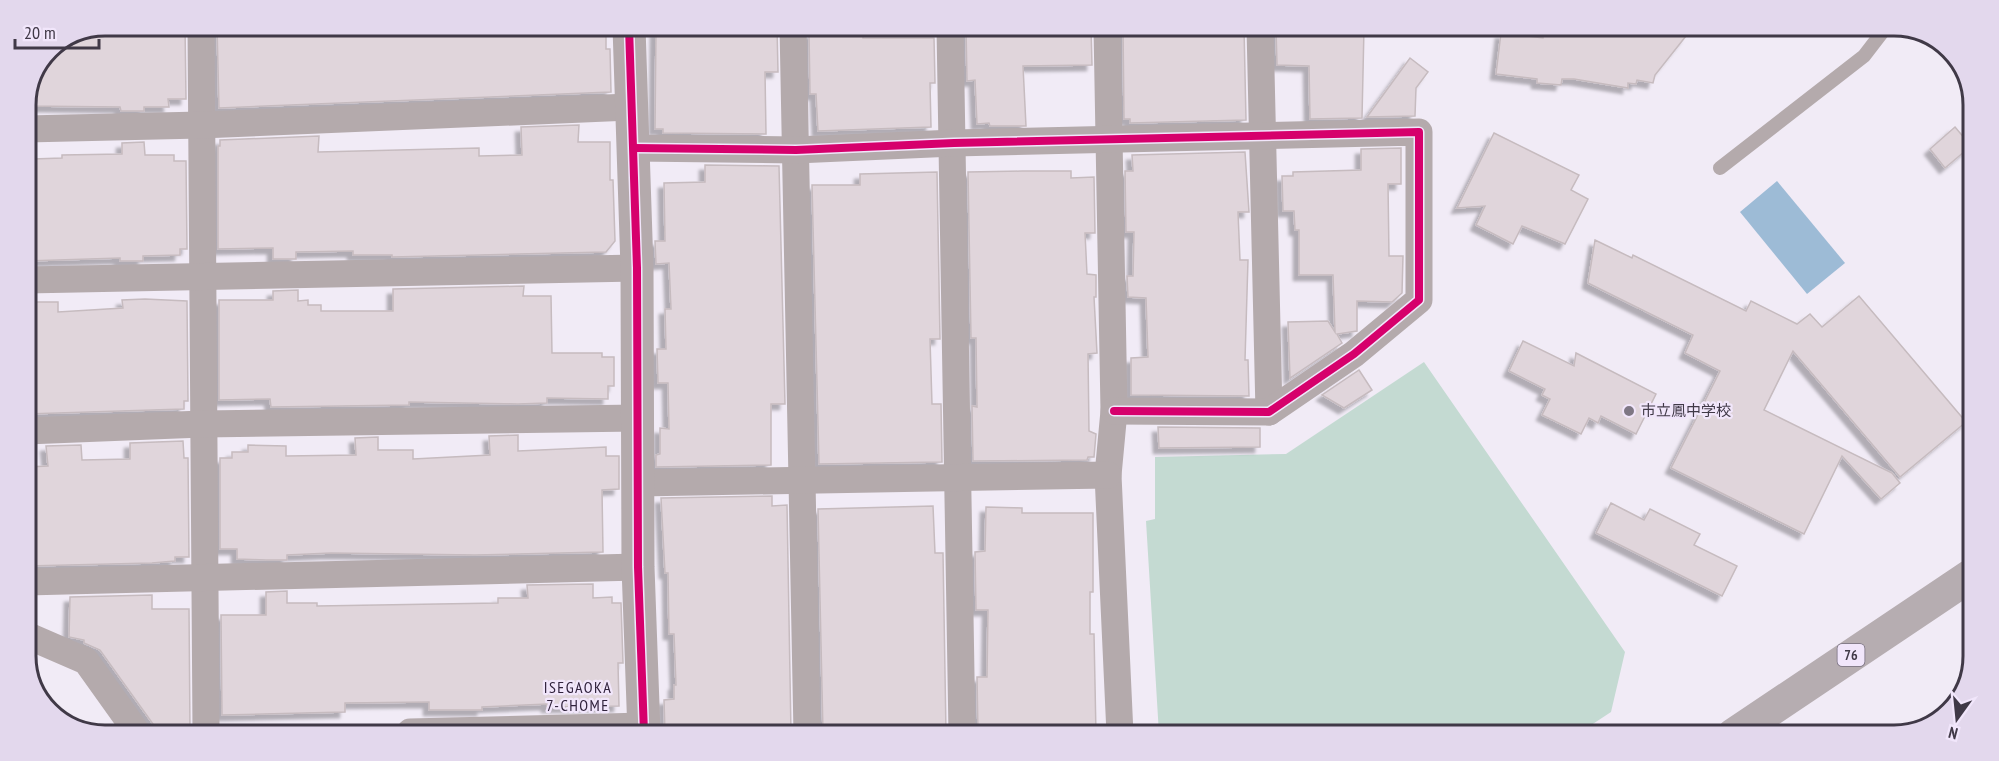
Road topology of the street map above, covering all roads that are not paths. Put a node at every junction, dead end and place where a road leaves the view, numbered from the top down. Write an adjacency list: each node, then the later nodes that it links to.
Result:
1 (201, 36): 9 (street)
2 (629, 36): 8 (street)
3 (793, 36): 15 (street)
4 (950, 36): 13 (street)
5 (1107, 36): 12 (street)
6 (1260, 36): 11 (street)
7 (1879, 36): 16 (lane)
8 (630, 107): 9 (street); 14 (street)
9 (201, 125): 10 (street); 18 (street)
10 (36, 129)
11 (1264, 136): 12 (street); 21 (street); 21 (street)
12 (1108, 139): 13 (street); 20 (street)
13 (954, 143): 15 (street); 26 (street)
14 (634, 148): 15 (street); 17 (street)
15 (796, 150): 27 (street)
16 (1720, 168)
17 (637, 268): 18 (street); 22 (street)
18 (201, 276): 19 (street); 23 (street)
19 (36, 280)
20 (1114, 411): 21 (street); 25 (street)
21 (1269, 412)
22 (639, 418): 23 (street); 28 (street)
23 (202, 424): 24 (street); 30 (street)
24 (36, 431)
25 (1108, 475): 26 (street); 39 (street)
26 (957, 478): 27 (street); 38 (street)
27 (801, 480): 28 (street); 37 (street)
28 (638, 483): 29 (street)
29 (638, 567): 30 (street); 36 (street)
30 (205, 577): 32 (street); 35 (street)
31 (1963, 581): 40 (main road, 76)
32 (36, 582)
33 (36, 639): 34 (street)
34 (132, 725)
35 (206, 725)
36 (644, 725)
37 (807, 725)
38 (962, 725)
39 (1120, 725)
40 (1748, 725)

